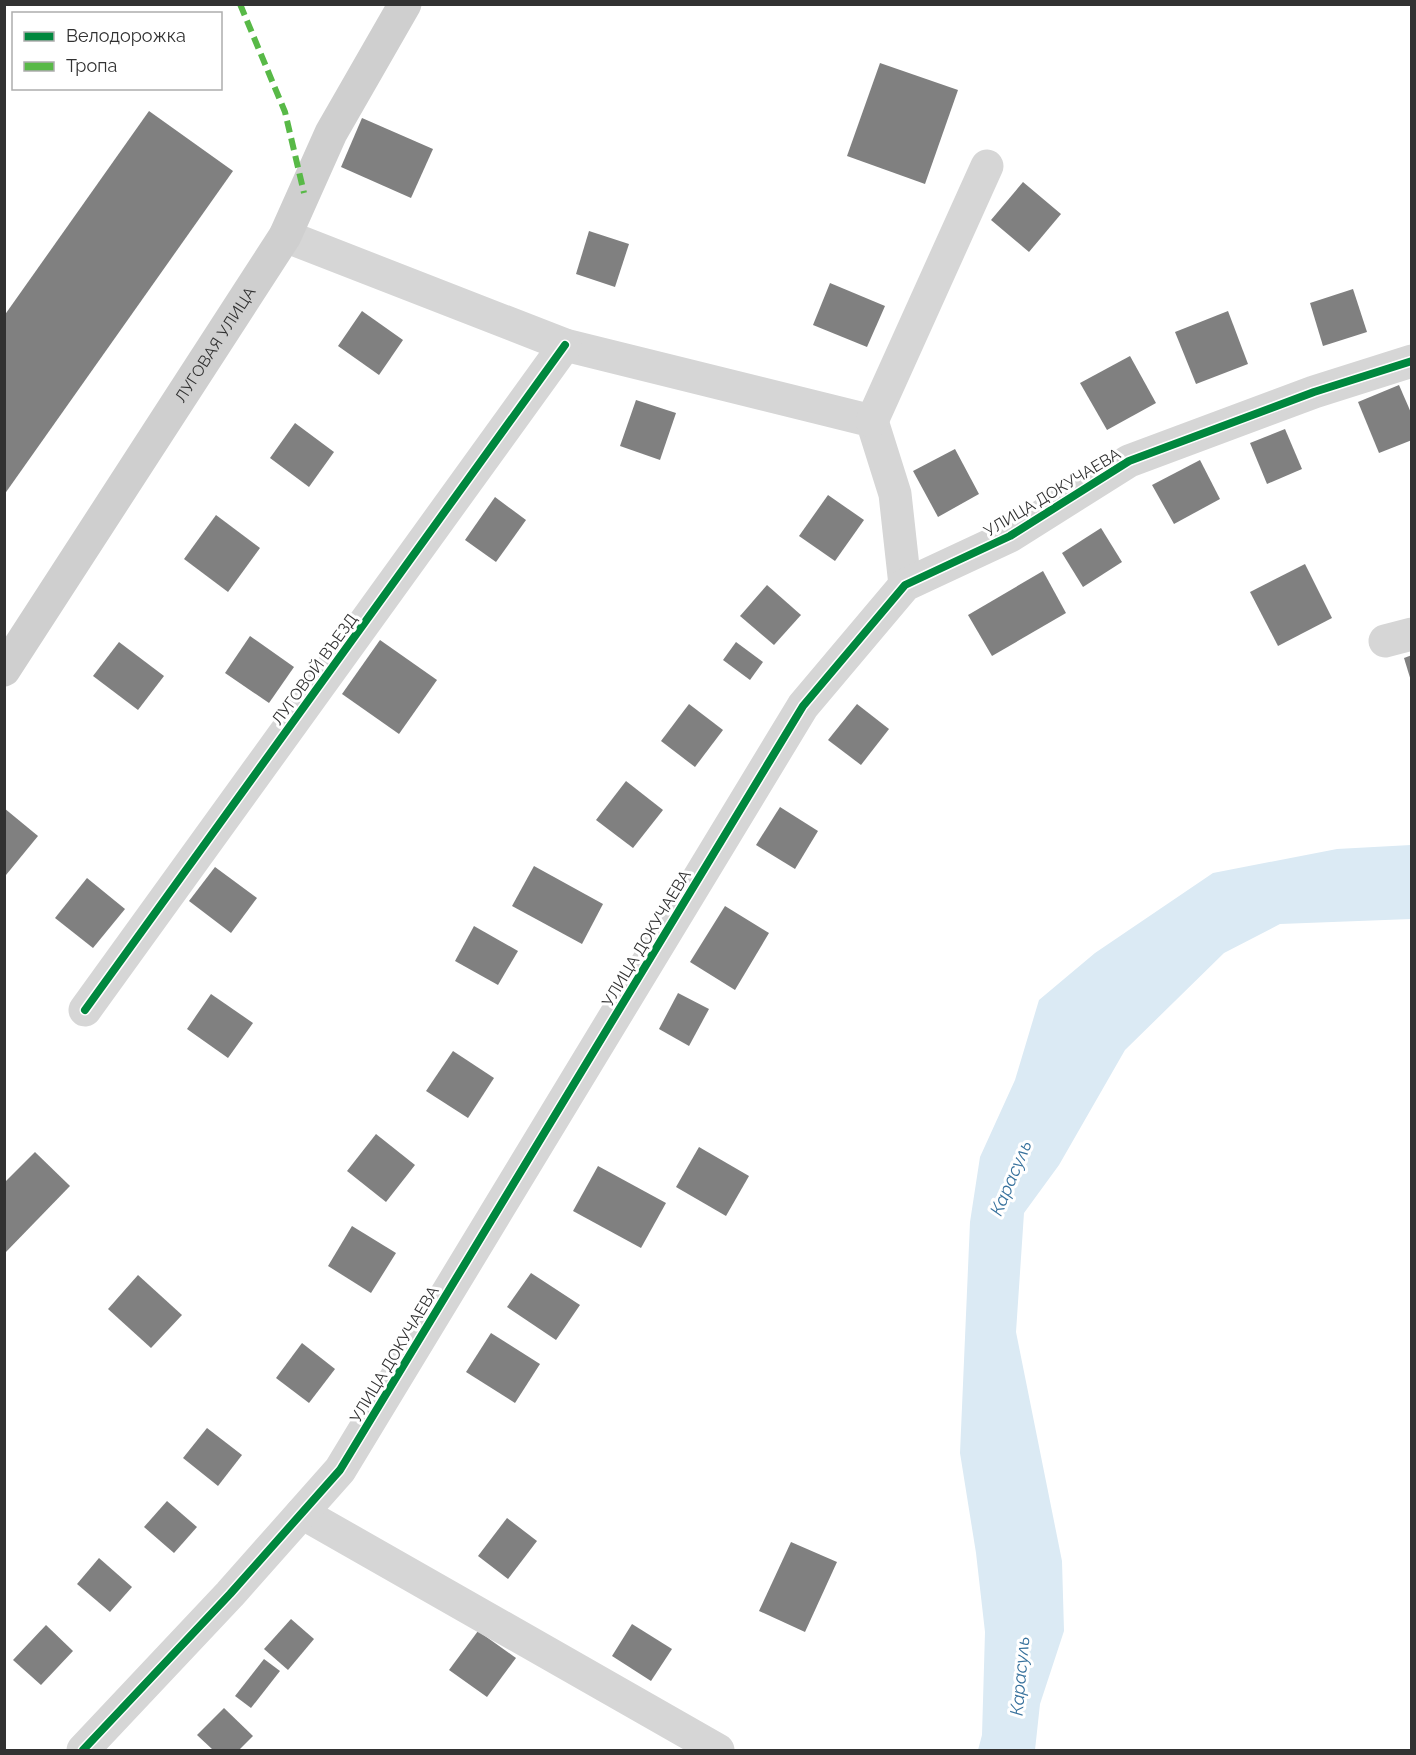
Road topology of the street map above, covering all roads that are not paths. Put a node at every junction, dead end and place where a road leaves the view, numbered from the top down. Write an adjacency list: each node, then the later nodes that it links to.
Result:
1 (405, 4): 3 (main road, ЛУГОВАЯ УЛИЦА)
2 (987, 166): 6 (street)
3 (285, 236): 4 (street); 8 (main road, ЛУГОВАЯ УЛИЦА)
4 (565, 345): 6 (street); 9 (street, ЛУГОВОЙ ВЪЕЗД)
5 (1412, 362): 7 (street, УЛИЦА ДОКУЧАЕВА)
6 (872, 421): 7 (street)
7 (905, 585): 10 (street, УЛИЦА ДОКУЧАЕВА)
8 (4, 670)
9 (85, 1010)
10 (302, 1513): 11 (street, УЛИЦА ДОКУЧАЕВА); 12 (street)
11 (83, 1750)
12 (718, 1750)

